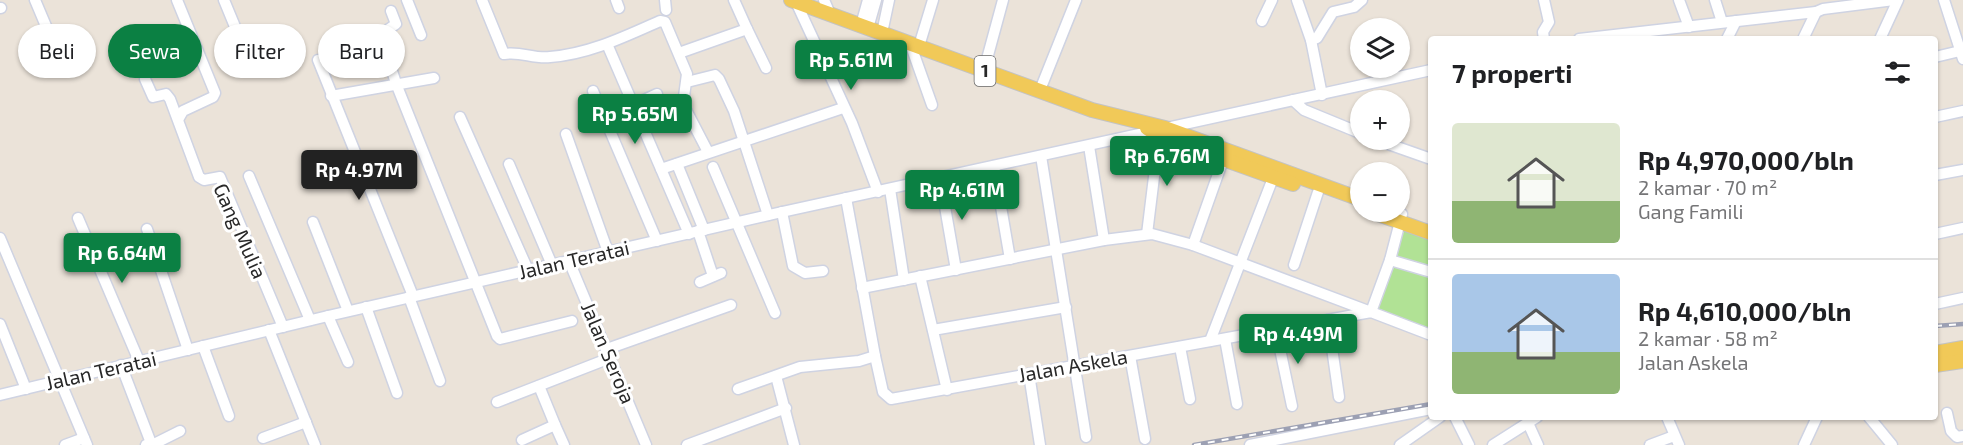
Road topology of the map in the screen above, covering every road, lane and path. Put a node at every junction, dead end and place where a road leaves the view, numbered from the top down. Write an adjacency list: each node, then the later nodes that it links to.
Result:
1 (35, 0): 29 (street)
2 (177, 0): 67 (street)
3 (224, 0): 30 (street)
4 (407, 0): 35 (street)
5 (482, 0): 42 (street)
6 (734, 0): 33 (street)
7 (824, 0): 25 (street)
8 (868, 0): 31 (street)
9 (876, 0): 31 (street)
10 (889, 0): 34 (street)
11 (933, 0): 43 (street)
12 (1003, 0): 48 (street)
13 (1076, 0): 55 (street)
14 (1272, 0): 26 (street)
15 (1297, 0): 41 (street)
16 (1362, 0): 41 (street)
17 (1544, 0): 36 (street)
18 (1679, 0): 32 (street)
19 (1714, 0): 28 (street)
20 (1896, 0): 23 (street); 40 (street)
21 (1944, 0): 45 (street)
22 (794, 1): 25 (main road, 1); 63 (street)
23 (1819, 7): 27 (street); 39 (street)
24 (391, 11): 54 (street)
25 (830, 14): 31 (main road, 1)
26 (1262, 21)
27 (1736, 21): 28 (street); 38 (street)
28 (1722, 22): 32 (street)
29 (45, 24)
30 (234, 24)
31 (864, 27): 34 (main road, 1)
32 (1689, 27): 37 (street)
33 (747, 29): 44 (street); 47 (street)
34 (882, 33): 43 (main road, 1)
35 (421, 34)
36 (1544, 36)
37 (1606, 36)
38 (1728, 36)
39 (1804, 36)
40 (1881, 36)
41 (1311, 40): 58 (street)
42 (607, 44): 44 (street); 61 (street)
43 (915, 45): 48 (main road, 1); 62 (street)
44 (679, 52): 53 (street)
45 (1962, 55): 46 (street)
46 (1938, 57)
47 (766, 68)
48 (984, 70): 55 (main road, 1)
49 (1428, 71): 58 (street, Jalan Teratai)
50 (324, 78): 59 (street)
51 (434, 78): 54 (street)
52 (145, 79): 67 (street)
53 (687, 82): 71 (street); 74 (street)
54 (397, 86): 59 (street); 127 (street)
55 (1040, 90): 68 (main road, 1)
56 (593, 92): 111 (street)
57 (657, 94): 61 (street)
58 (1322, 95): 60 (street, Jalan Teratai)
59 (331, 96): 130 (street)
60 (1293, 100): 68 (street, Jalan Teratai); 69 (street)
61 (633, 105): 82 (street)
62 (932, 105)
63 (843, 108): 71 (street); 89 (street)
64 (1963, 111): 65 (street)
65 (1938, 116)
66 (460, 117): 121 (street)
67 (179, 118): 144 (street, Gang Mulia)
68 (1152, 129): 72 (street, Jalan Teratai); 77 (main road, 1); 91 (main road, 1); 108 (street)
69 (1350, 129)
70 (566, 134): 114 (street)
71 (744, 142): 74 (street); 95 (street)
72 (1089, 146): 76 (street, Jalan Teratai); 110 (street)
73 (1410, 150): 75 (street)
74 (708, 152): 79 (street)
75 (1428, 155)
76 (1041, 156): 80 (street, Jalan Teratai); 113 (street)
77 (1223, 159): 87 (main road, 1); 112 (street)
78 (509, 164): 119 (street)
79 (677, 164): 82 (street); 106 (street)
80 (994, 166): 86 (street, Jalan Teratai); 115 (street)
81 (713, 167): 99 (street)
82 (661, 169): 106 (street)
83 (1963, 170): 84 (street)
84 (1938, 174)
85 (249, 176): 140 (street)
86 (940, 178): 88 (street, Jalan Teratai); 122 (street)
87 (1273, 178): 90 (main road, 1); 118 (street)
88 (890, 189): 89 (street, Jalan Teratai); 126 (street)
89 (878, 192): 92 (street, Jalan Teratai)
90 (1318, 192): 93 (main road, 1); 120 (street)
91 (1350, 196)
92 (846, 198): 94 (street, Jalan Teratai); 129 (street, Jalan Askela)
93 (1350, 203)
94 (782, 212): 95 (street, Jalan Teratai); 124 (street)
95 (768, 215): 99 (street, Jalan Teratai)
96 (78, 218): 159 (street)
97 (1410, 219): 102 (main road)
98 (313, 222): 136 (street)
99 (737, 222): 106 (street, Jalan Teratai); 138 (street)
100 (1398, 222): 116 (street)
101 (1410, 222): 105 (main road)
102 (1428, 224)
103 (1963, 228): 107 (street)
104 (147, 229): 154 (street)
105 (1428, 231)
106 (697, 232): 111 (street, Jalan Teratai); 128 (street)
107 (1938, 233)
108 (1147, 234): 110 (street); 112 (street)
109 (0, 238): 167 (street)
110 (1104, 240): 113 (street)
111 (657, 241): 114 (street, Jalan Teratai)
112 (1193, 245): 118 (street)
113 (1057, 250): 115 (street); 135 (street)
114 (608, 252): 117 (street, Jalan Teratai)
115 (1010, 259): 122 (street)
116 (1390, 260): 123 (street); 137 (street)
117 (569, 261): 119 (street, Jalan Teratai); 156 (street, Jalan Seroja)
118 (1239, 264): 137 (street); 150 (street)
119 (552, 265): 121 (street, Jalan Teratai)
120 (1294, 265)
121 (528, 270): 127 (street, Jalan Teratai)
122 (956, 270): 125 (street)
123 (1428, 271)
124 (823, 272)
125 (920, 276): 126 (street); 146 (street)
126 (904, 279): 129 (street)
127 (476, 282): 130 (street, Jalan Teratai); 142 (street)
128 (700, 282)
129 (862, 288): 157 (street, Jalan Askela)
130 (411, 296): 134 (street, Jalan Teratai); 168 (street)
131 (1963, 298): 132 (street)
132 (1938, 303)
133 (731, 305): 156 (street)
134 (366, 307): 136 (street, Jalan Teratai); 173 (street)
135 (1066, 307): 146 (street); 163 (street)
136 (348, 311): 139 (street, Jalan Teratai)
137 (1371, 312): 141 (street, Jalan Askela); 148 (street)
138 (775, 313)
139 (328, 316): 140 (street, Jalan Teratai); 161 (street)
140 (310, 320): 144 (street, Jalan Teratai)
141 (1328, 320): 147 (street, Jalan Askela); 175 (street)
142 (572, 321)
143 (0, 324): 170 (street)
144 (283, 327): 145 (street, Jalan Teratai)
145 (269, 330): 151 (street, Jalan Teratai); 190 (street)
146 (933, 330): 172 (street)
147 (1276, 330): 149 (street, Jalan Askela); 179 (street)
148 (1428, 334)
149 (1225, 339): 150 (street, Jalan Askela); 178 (street)
150 (1210, 341): 152 (street, Jalan Askela)
151 (203, 346): 154 (street, Jalan Teratai); 183 (street)
152 (1180, 347): 158 (street, Jalan Askela); 176 (street)
153 (1963, 348): 155 (main road)
154 (188, 350): 159 (street, Jalan Teratai)
155 (1938, 352)
156 (608, 354): 169 (street); 205 (street, Jalan Seroja)
157 (875, 356): 166 (street); 172 (street, Jalan Askela)
158 (1130, 356): 163 (street, Jalan Askela); 196 (street)
159 (139, 361): 162 (street, Jalan Teratai)
160 (1963, 361): 164 (main road)
161 (348, 362)
162 (121, 365): 167 (street, Jalan Teratai); 201 (street)
163 (1074, 365): 165 (street, Jalan Askela); 194 (street)
164 (1938, 365)
165 (1029, 374): 172 (street, Jalan Askela); 208 (street)
166 (776, 376): 171 (street); 180 (street)
167 (61, 380): 170 (street, Jalan Teratai); 199 (street)
168 (441, 381)
169 (539, 387): 177 (street); 191 (street)
170 (26, 388): 174 (street, Jalan Teratai)
171 (738, 389)
172 (947, 390)
173 (397, 393)
174 (0, 395)
175 (1340, 397)
176 (1190, 399)
177 (497, 402)
178 (1237, 404)
179 (1292, 406)
180 (786, 408): 206 (street); 207 (street)
181 (1428, 410): 200 (street)
182 (1947, 412): 193 (street)
183 (229, 416)
184 (1436, 420): 210 (street)
185 (1456, 420): 211 (street)
186 (1532, 420): 212 (street); 213 (street)
187 (1667, 420): 198 (street)
188 (1816, 420): 215 (street)
189 (1871, 420): 216 (street)
190 (306, 422): 195 (street); 203 (street)
191 (555, 425): 197 (street); 204 (street)
192 (180, 431): 201 (street)
193 (1963, 436)
194 (1086, 437)
195 (263, 438)
196 (1144, 439)
197 (522, 440)
198 (1677, 440): 214 (street)
199 (86, 441): 202 (street)
200 (1292, 441): 209 (street)
201 (150, 444)
202 (65, 445)
203 (315, 445)
204 (564, 445)
205 (646, 445)
206 (687, 445)
207 (794, 445)
208 (1040, 445)
209 (1250, 445)
210 (1400, 445)
211 (1469, 445)
212 (1493, 445)
213 (1538, 445)
214 (1650, 445)
215 (1804, 445)
216 (1892, 445)

